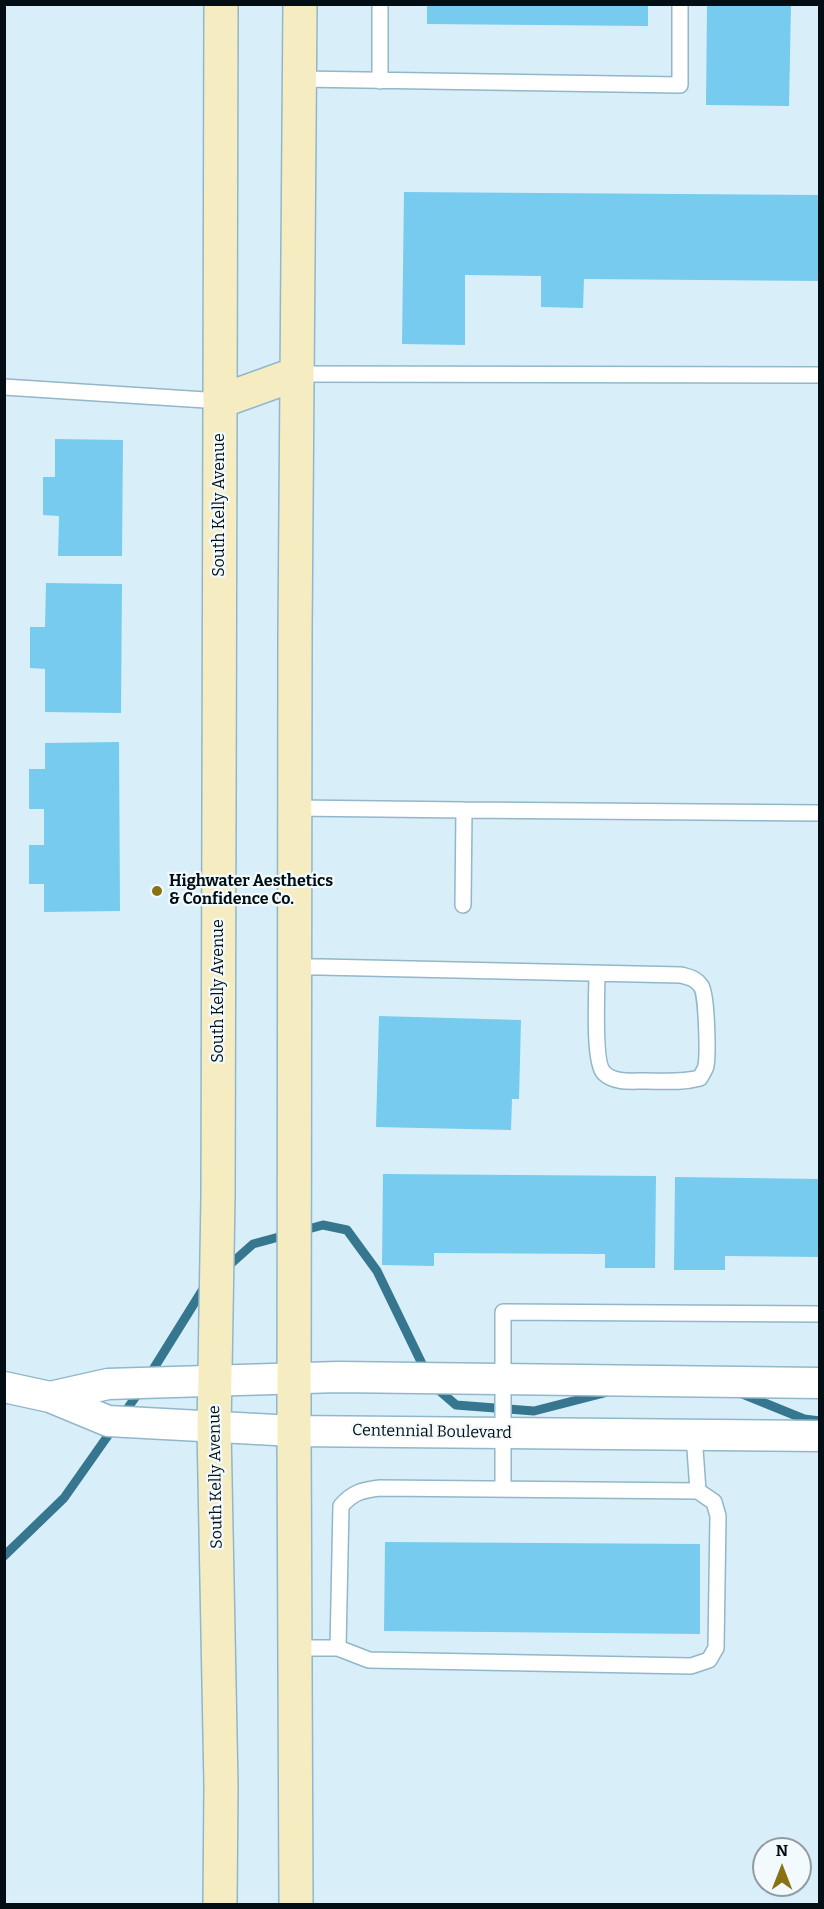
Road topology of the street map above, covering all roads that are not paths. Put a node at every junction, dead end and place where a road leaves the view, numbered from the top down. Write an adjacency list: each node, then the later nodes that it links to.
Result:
1 (221, 4): 10 (main road, South Kelly Avenue)
2 (300, 4): 5 (main road)
3 (380, 4): 6 (lane)
4 (680, 4): 6 (lane)
5 (300, 79): 6 (lane); 7 (main road)
6 (380, 81)
7 (296, 374): 8 (lane); 10 (main road); 11 (main road)
8 (819, 375)
9 (4, 387): 10 (lane)
10 (221, 401): 20 (main road, South Kelly Avenue)
11 (296, 808): 12 (lane); 15 (main road)
12 (464, 810): 13 (lane); 14 (lane)
13 (819, 813)
14 (463, 905)
15 (296, 967): 16 (lane); 18 (main road)
16 (597, 973): 16 (lane)
17 (819, 1314): 19 (lane)
18 (294, 1378): 19 (street, Centennial Boulevard); 20 (street, Centennial Boulevard); 25 (main road)
19 (503, 1379): 21 (street, Centennial Boulevard); 26 (lane)
20 (215, 1381): 23 (street, Centennial Boulevard); 24 (main road, South Kelly Avenue)
21 (819, 1383)
22 (4, 1387): 23 (street, Centennial Boulevard)
23 (50, 1397): 24 (street, Centennial Boulevard)
24 (214, 1428): 25 (street, Centennial Boulevard); 33 (main road, South Kelly Avenue)
25 (294, 1431): 26 (street, Centennial Boulevard); 31 (main road)
26 (504, 1434): 27 (street, Centennial Boulevard); 29 (lane)
27 (694, 1435): 28 (street, Centennial Boulevard); 30 (lane)
28 (819, 1436)
29 (503, 1489): 30 (lane); 32 (lane)
30 (698, 1491): 32 (lane)
31 (295, 1648): 32 (lane); 34 (main road)
32 (338, 1648)
33 (220, 1905)
34 (296, 1905)

